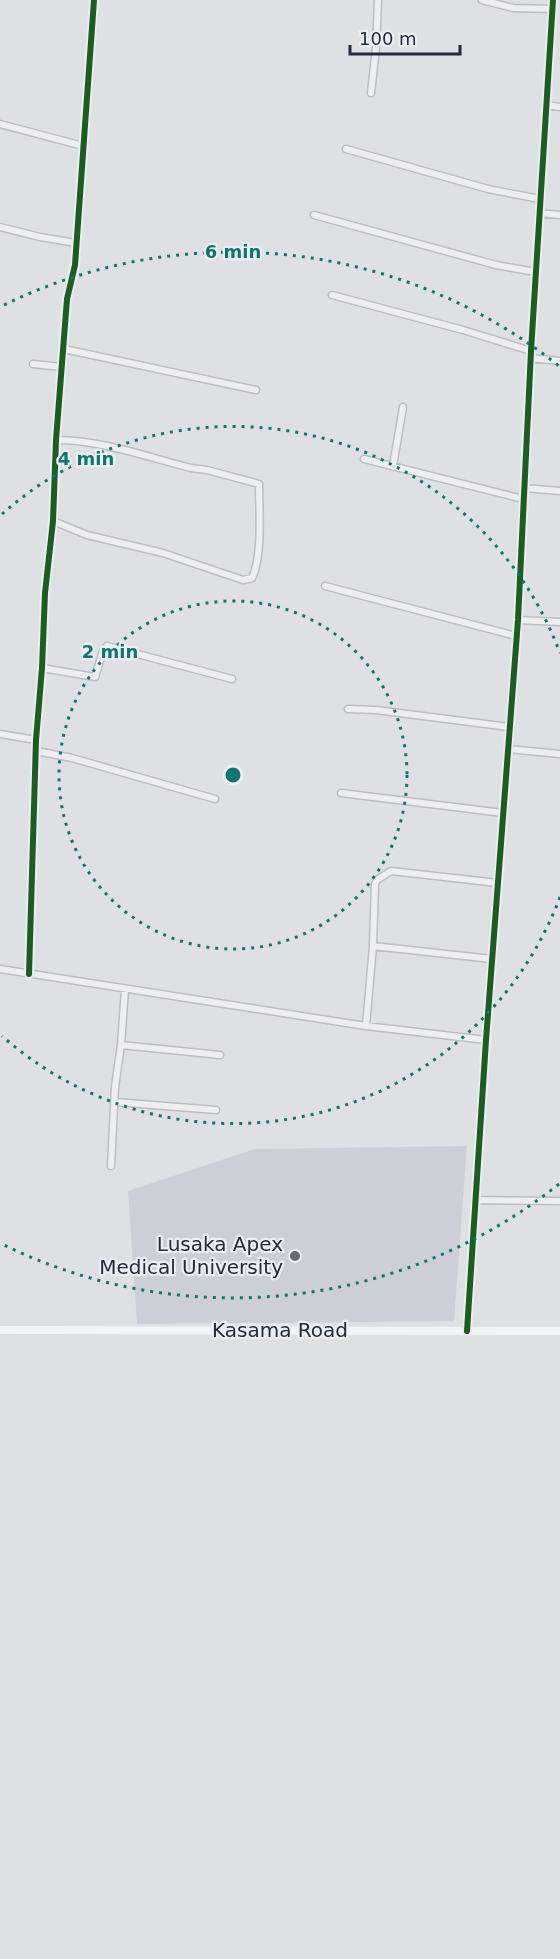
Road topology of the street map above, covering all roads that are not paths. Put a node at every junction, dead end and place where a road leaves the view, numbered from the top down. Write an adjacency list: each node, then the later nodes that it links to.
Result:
1 (94, 0): 10 (street)
2 (378, 0): 6 (street)
3 (482, 0): 5 (street)
4 (553, 0): 5 (street)
5 (552, 9): 7 (street)
6 (371, 93)
7 (546, 105): 8 (street); 12 (street)
8 (560, 107)
9 (0, 124): 10 (street)
10 (83, 146): 17 (street)
11 (346, 149): 12 (street)
12 (540, 199): 13 (street)
13 (539, 213): 15 (street); 18 (street)
14 (314, 215): 18 (street)
15 (560, 215)
16 (0, 227): 17 (street)
17 (76, 243): 20 (street)
18 (536, 272): 21 (street)
19 (332, 295): 21 (street)
20 (64, 349): 24 (street); 25 (street)
21 (530, 354): 22 (street); 30 (street)
22 (560, 361)
23 (33, 364): 24 (street)
24 (62, 367): 27 (street)
25 (256, 390)
26 (403, 407): 29 (street)
27 (56, 440): 33 (street); 33 (street)
28 (364, 459): 29 (street)
29 (393, 466): 32 (street)
30 (524, 488): 31 (street); 32 (street)
31 (560, 491)
32 (523, 499): 35 (street)
33 (53, 520): 38 (street)
34 (325, 586): 37 (street)
35 (518, 620): 36 (street); 37 (street)
36 (560, 622)
37 (516, 636): 41 (street)
38 (42, 668): 39 (street); 43 (street)
39 (232, 679)
40 (348, 709): 41 (street)
41 (509, 727): 44 (street)
42 (0, 734): 43 (street)
43 (36, 740): 45 (street)
44 (508, 749): 46 (street); 49 (street)
45 (36, 751): 48 (street); 54 (street)
46 (560, 754)
47 (341, 793): 49 (street)
48 (215, 799)
49 (503, 813): 50 (street)
50 (498, 884): 51 (street); 52 (street)
51 (374, 946): 52 (street); 56 (street)
52 (492, 959): 57 (street)
53 (0, 969): 54 (street)
54 (29, 974): 55 (street)
55 (125, 989): 56 (street); 58 (street)
56 (366, 1026): 57 (street)
57 (486, 1040): 63 (street)
58 (121, 1045): 59 (street); 60 (street)
59 (220, 1055)
60 (115, 1102): 61 (street); 62 (street)
61 (216, 1110)
62 (111, 1166)
63 (475, 1200): 64 (street); 66 (street)
64 (560, 1201)
65 (0, 1330): 66 (street, Kasama Road)
66 (467, 1330): 67 (street, Kasama Road)
67 (560, 1331)

